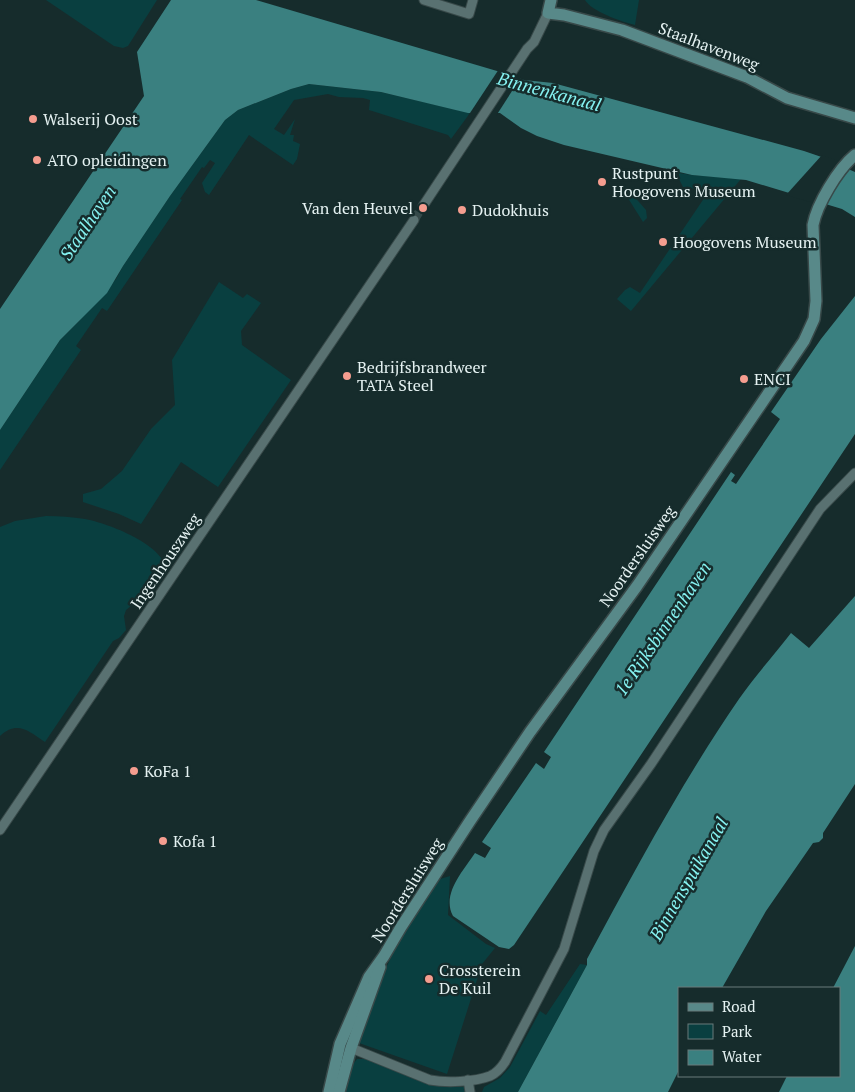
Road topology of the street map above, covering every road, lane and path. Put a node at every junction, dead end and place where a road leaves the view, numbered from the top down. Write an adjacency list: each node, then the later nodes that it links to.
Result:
1 (424, 0): 2 (street)
2 (473, 0)
3 (552, 0): 4 (street)
4 (548, 13): 5 (street, Staalhavenweg); 7 (street)
5 (855, 118)
6 (853, 157): 11 (street, Noordersluisweg)
7 (423, 206)
8 (414, 220): 10 (street, Ingenhouszweg)
9 (855, 473): 14 (street)
10 (0, 830)
11 (384, 956): 12 (street, Noordersluisweg); 13 (street, Noordersluisweg)
12 (340, 1044): 13 (street); 15 (street, Noordersluisweg)
13 (352, 1048): 14 (street); 16 (street, Noordersluisweg)
14 (468, 1080): 17 (street)
15 (329, 1092)
16 (340, 1092)
17 (470, 1092)

